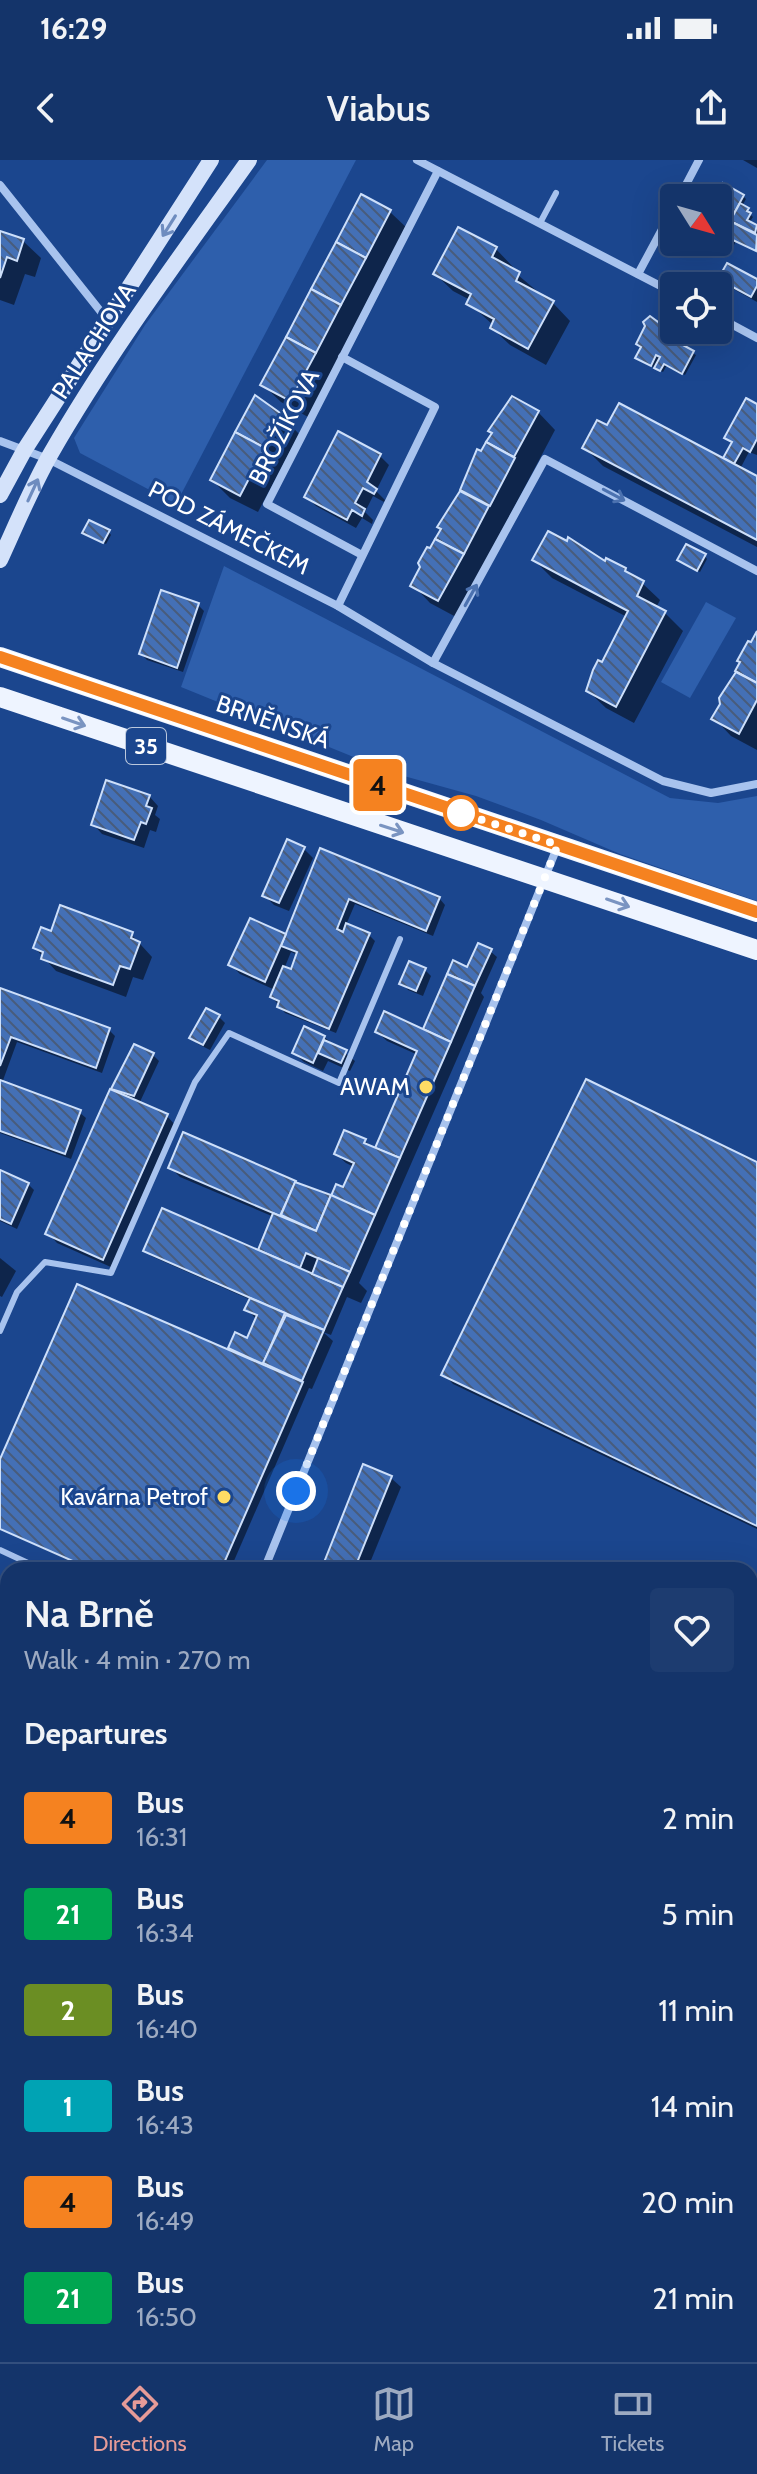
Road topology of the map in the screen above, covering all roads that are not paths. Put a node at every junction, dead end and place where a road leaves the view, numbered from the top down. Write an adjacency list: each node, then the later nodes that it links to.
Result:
1 (211, 160): 13 (street, PALACHOVA, one-way to 13)
2 (249, 160): 19 (street, PALACHOVA)
3 (417, 160): 5 (street)
4 (699, 160): 6 (street)
5 (438, 171): 9 (street); 16 (street, BROŽÍKOVA)
6 (686, 184)
7 (0, 185): 13 (street)
8 (556, 193): 9 (lane)
9 (540, 223): 11 (street)
10 (660, 233): 11 (street)
11 (638, 274): 12 (street)
12 (660, 286)
13 (109, 322): 18 (street, PALACHOVA)
14 (732, 325): 15 (street)
15 (757, 338)
16 (342, 357): 21 (street, BROŽÍKOVA); 21 (street, BROŽÍKOVA)
17 (0, 441): 18 (street, POD ZÁMEČKEM)
18 (25, 449): 19 (street, POD ZÁMEČKEM); 20 (street, PALACHOVA)
19 (48, 459): 22 (street, PALACHOVA, one-way to 19); 24 (street, POD ZÁMEČKEM)
20 (0, 495)
21 (362, 555): 24 (street, BROŽÍKOVA)
22 (0, 560)
23 (757, 571): 26 (street, one-way to 23)
24 (338, 606): 26 (street, POD ZÁMEČKEM)
25 (0, 657): 29 (main road, BRNĚNSKÁ / 35)
26 (433, 663): 28 (street, POD ZÁMEČKEM)
27 (0, 697): 30 (main road, 35, one-way to 30)
28 (757, 784)
29 (558, 845): 30 (street); 31 (main road, BRNĚNSKÁ / 35)
30 (544, 878): 33 (main road, 35, one-way to 33); 39 (street)
31 (757, 912)
32 (400, 939): 35 (lane)
33 (757, 950)
34 (0, 1307): 35 (lane)
35 (8, 1311): 36 (lane)
36 (0, 1331)
37 (0, 1550): 38 (lane)
38 (26, 1562)
39 (267, 1562)

